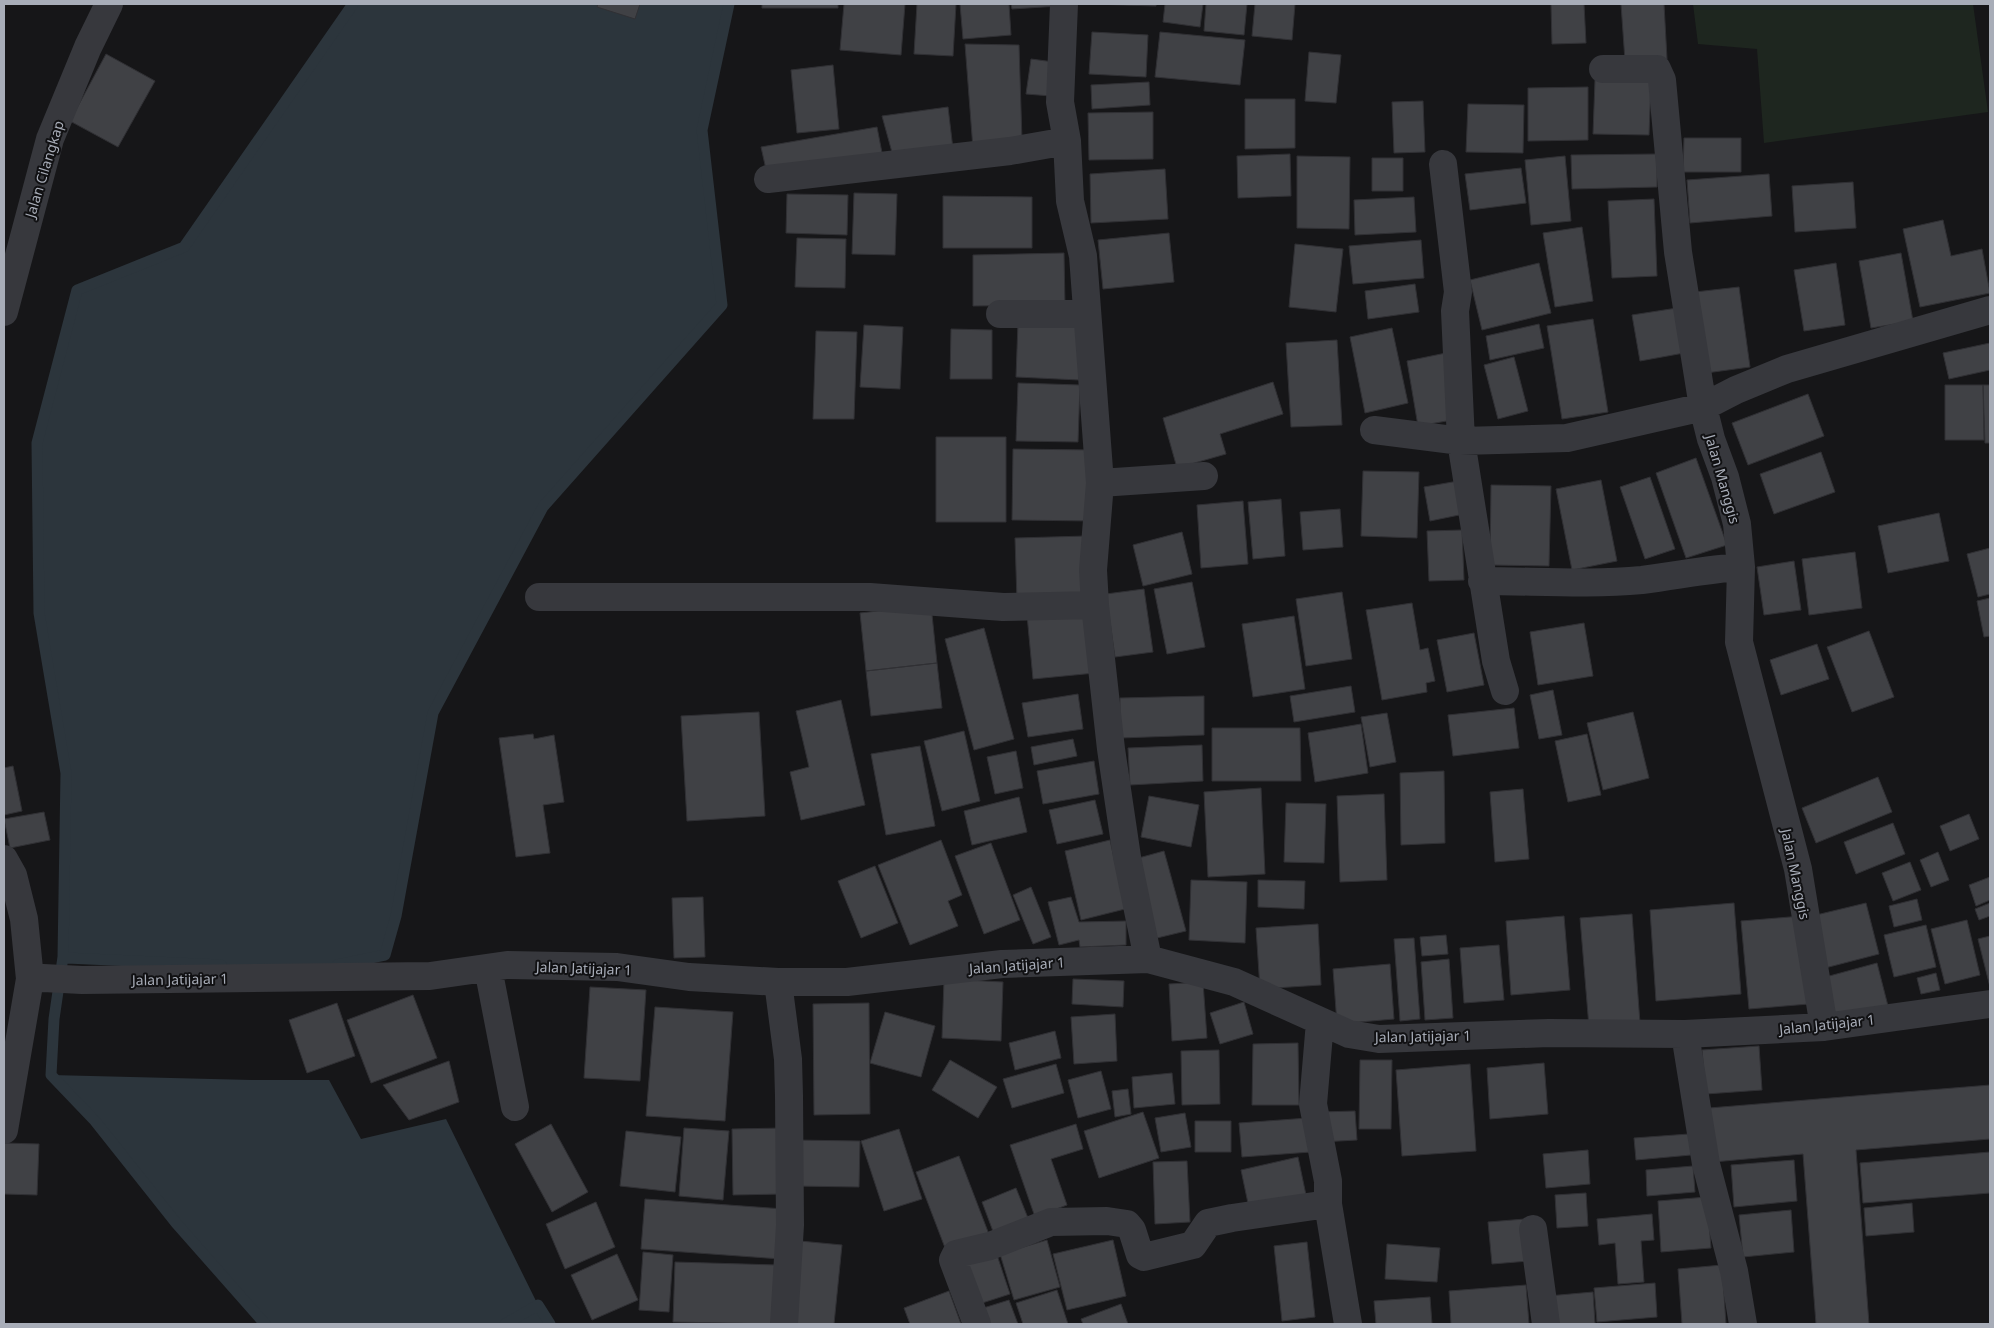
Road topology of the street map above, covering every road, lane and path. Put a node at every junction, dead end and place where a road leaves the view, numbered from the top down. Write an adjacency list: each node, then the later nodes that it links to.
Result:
1 (109, 4): 7 (street, Jalan Cilangkap)
2 (1064, 4): 4 (street)
3 (1603, 69): 12 (street, Jalan Manggis)
4 (1067, 141): 6 (street); 11 (street)
5 (1443, 164): 14 (street)
6 (768, 179)
7 (10, 266): 9 (street, Jalan Cilangkap)
8 (1990, 310): 12 (street)
9 (4, 312)
10 (1000, 314): 11 (street)
11 (1088, 314): 16 (street)
12 (1703, 407): 14 (street); 17 (street, Jalan Manggis)
13 (1374, 430): 14 (street)
14 (1461, 441): 18 (street)
15 (1204, 476): 16 (street)
16 (1100, 483): 20 (street)
17 (1741, 567): 18 (street); 29 (street, Jalan Manggis)
18 (1482, 581): 21 (street)
19 (539, 597): 20 (street)
20 (1095, 605): 23 (street)
21 (1505, 691)
22 (4, 859): 25 (street)
23 (1148, 959): 26 (street, Jalan Jatijajar 1); 28 (street, Jalan Jatijajar 1)
24 (488, 968): 25 (street, Jalan Jatijajar 1); 26 (street, Jalan Jatijajar 1); 31 (street)
25 (36, 978): 32 (street)
26 (778, 982): 35 (street)
27 (1990, 1004): 29 (street, Jalan Jatijajar 1)
28 (1320, 1022): 30 (street, Jalan Jatijajar 1); 33 (street)
29 (1824, 1027): 30 (street, Jalan Jatijajar 1)
30 (1685, 1034): 39 (street)
31 (515, 1107)
32 (4, 1130)
33 (1328, 1204): 36 (street); 37 (street)
34 (1534, 1229): 38 (street)
35 (784, 1324)
36 (977, 1324)
37 (1348, 1324)
38 (1546, 1324)
39 (1743, 1324)

